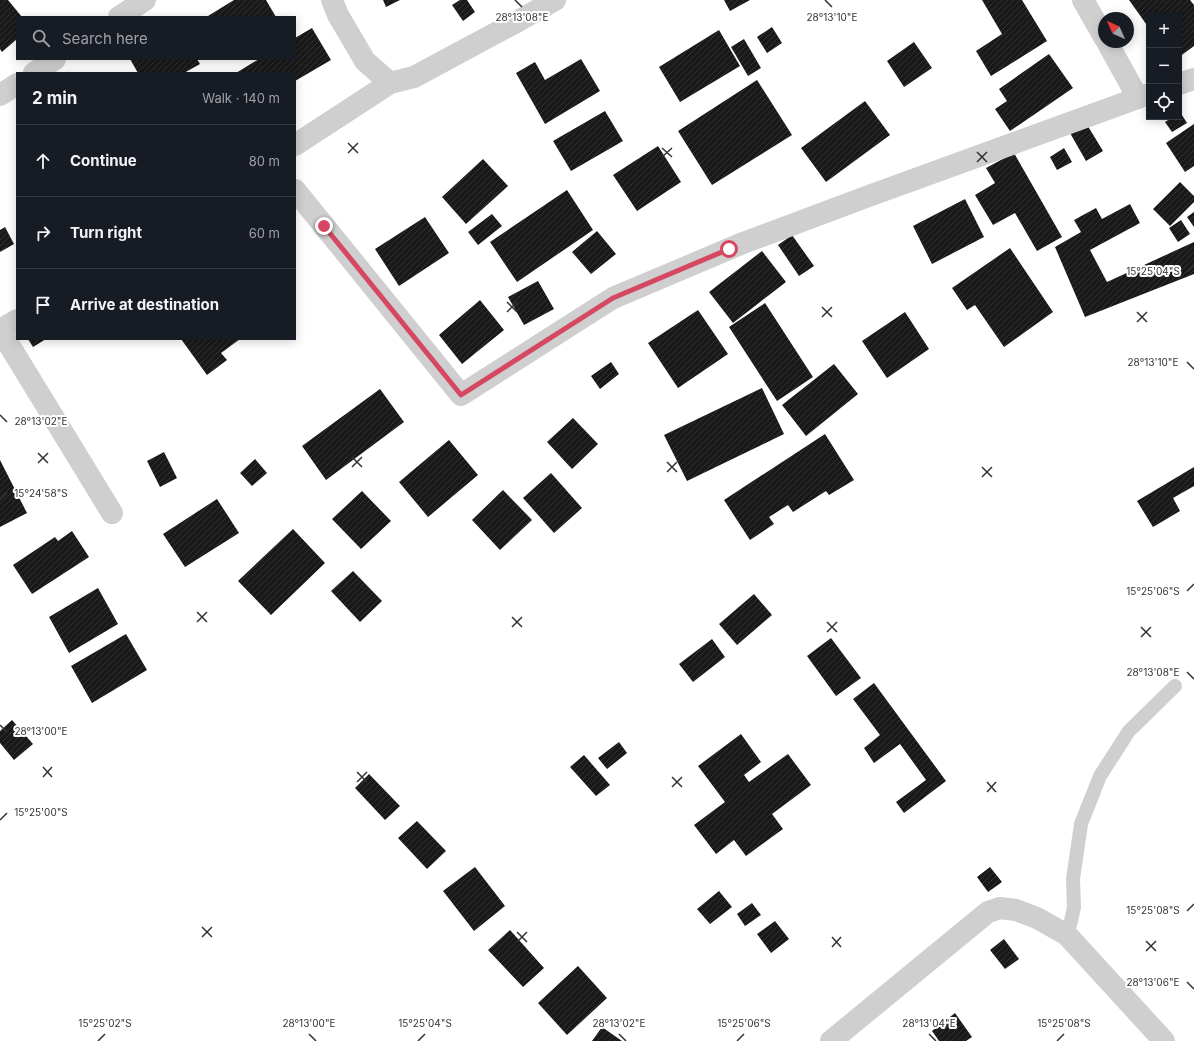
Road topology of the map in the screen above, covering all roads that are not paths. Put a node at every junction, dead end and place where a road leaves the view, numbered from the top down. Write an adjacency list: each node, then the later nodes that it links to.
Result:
1 (145, 0): 5 (street)
2 (332, 0): 11 (street)
3 (555, 0): 11 (street)
4 (1083, 0): 6 (street)
5 (121, 16)
6 (1098, 26)
7 (1111, 48): 15 (street)
8 (54, 60): 9 (street)
9 (36, 72)
10 (1194, 78): 12 (street)
11 (390, 83): 16 (street)
12 (1182, 83)
13 (16, 85): 14 (street)
14 (0, 95)
15 (1143, 96): 17 (street)
16 (296, 144)
17 (296, 191)
18 (16, 321): 19 (street)
19 (0, 330): 20 (street)
20 (112, 513)
21 (1175, 686): 22 (lane)
22 (1067, 935): 23 (street); 24 (street)
23 (831, 1041)
24 (1164, 1041)

